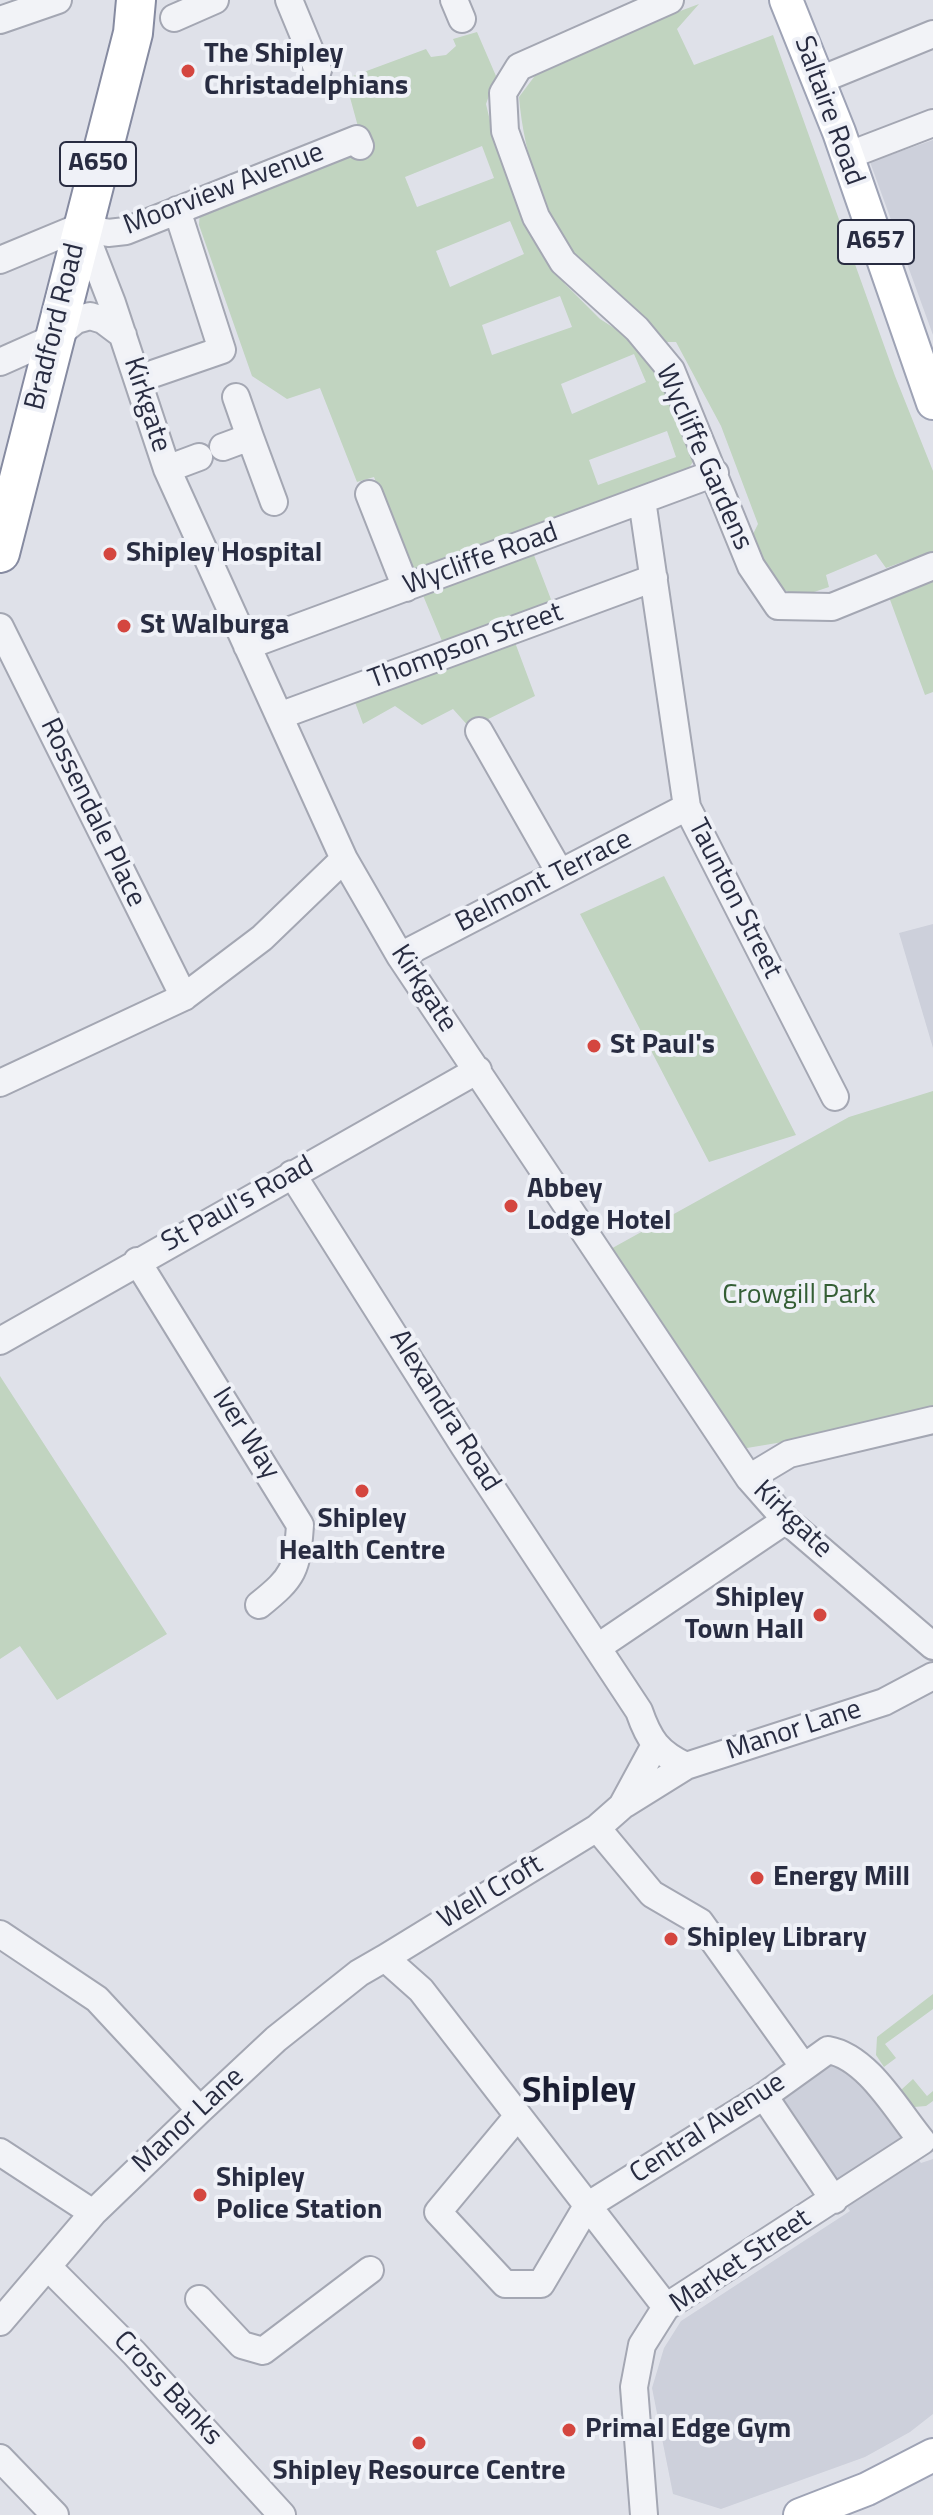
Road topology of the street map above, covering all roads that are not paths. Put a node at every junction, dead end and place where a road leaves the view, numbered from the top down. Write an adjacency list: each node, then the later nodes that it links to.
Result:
1 (58, 0): 7 (street)
2 (136, 0): 16 (highway, Bradford Road / A650)
3 (215, 0): 8 (street)
4 (289, 0): 10 (street)
5 (670, 0): 27 (street, Wycliffe Gardens)
6 (786, 0): 11 (main road, Saltaire Road / A657)
7 (5, 18)
8 (174, 18)
9 (933, 34): 11 (street)
10 (318, 70)
11 (820, 80): 14 (main road, Saltaire Road / A657)
12 (933, 123): 14 (street)
13 (360, 146): 15 (street, Moorview Avenue)
14 (847, 156): 22 (main road, Saltaire Road / A657)
15 (177, 210): 16 (street, Moorview Avenue); 21 (street)
16 (82, 226): 17 (street); 18 (street, Kirkgate); 19 (highway, Bradford Road / A650)
17 (0, 260)
18 (123, 335): 19 (street); 21 (street, Kirkgate)
19 (54, 338): 20 (street); 25 (highway, Bradford Road / A650)
20 (0, 362)
21 (138, 379): 26 (street, Kirkgate)
22 (932, 394)
23 (236, 397): 24 (street)
24 (250, 437): 26 (street); 30 (street)
25 (14, 450): 31 (highway, Bradford Road / A650)
26 (167, 469): 36 (street, Kirkgate)
27 (715, 473): 29 (street, Wycliffe Road); 32 (street, Wycliffe Gardens)
28 (369, 494): 34 (street)
29 (642, 500): 33 (street, Taunton Street); 34 (street, Wycliffe Road)
30 (274, 502)
31 (0, 553)
32 (933, 566)
33 (654, 578): 37 (street, Thompson Street); 39 (street, Taunton Street)
34 (406, 588): 36 (street, Wycliffe Road)
35 (0, 627): 43 (street, Rossendale Place)
36 (247, 646): 37 (street, Kirkgate)
37 (279, 716): 40 (street, Kirkgate)
38 (479, 731): 41 (street)
39 (687, 807): 41 (street, Belmont Terrace); 46 (street, Taunton Street)
40 (344, 859): 42 (street, Kirkgate); 43 (street)
41 (560, 873): 42 (street, Belmont Terrace)
42 (400, 956): 44 (street, Kirkgate)
43 (184, 997): 45 (street)
44 (478, 1070): 47 (street, St Paul's Road); 51 (street, Kirkgate)
45 (0, 1083)
46 (835, 1097)
47 (292, 1174): 48 (street, St Paul's Road); 55 (street, Alexandra Road)
48 (137, 1261): 49 (street, St Paul's Road); 53 (street, Iver Way)
49 (0, 1341)
50 (933, 1420): 51 (street)
51 (749, 1478): 52 (street, Kirkgate)
52 (786, 1520): 54 (street, Kirkgate); 55 (street)
53 (259, 1605)
54 (933, 1646)
55 (598, 1647): 57 (street)
56 (933, 1676): 58 (street, Manor Lane)
57 (654, 1747): 58 (street); 59 (street, Well Croft)
58 (686, 1766): 59 (street, Well Croft)
59 (622, 1806): 60 (street, Well Croft)
60 (597, 1828): 62 (street, Well Croft); 63 (street)
61 (0, 1934): 65 (street)
62 (394, 1964): 65 (street, Manor Lane); 66 (street)
63 (803, 2066): 64 (street, Central Avenue); 67 (street, Central Avenue)
64 (764, 2096): 69 (street, Market Street); 70 (street, Central Avenue)
65 (200, 2110): 71 (street, Manor Lane)
66 (517, 2117): 70 (street); 70 (street, Central Avenue)
67 (922, 2141): 69 (street, Market Street)
68 (0, 2152): 71 (street)
69 (834, 2200): 75 (street, Market Street)
70 (587, 2206): 75 (street)
71 (93, 2213): 72 (street, Manor Lane)
72 (48, 2267): 76 (street, Manor Lane); 80 (street, Cross Banks)
73 (370, 2270): 74 (street)
74 (199, 2299)
75 (666, 2307): 81 (street, Market Street)
76 (0, 2322)
77 (933, 2455): 82 (main road)
78 (0, 2458): 79 (street)
79 (55, 2515)
80 (282, 2515)
81 (644, 2515)
82 (800, 2515)

